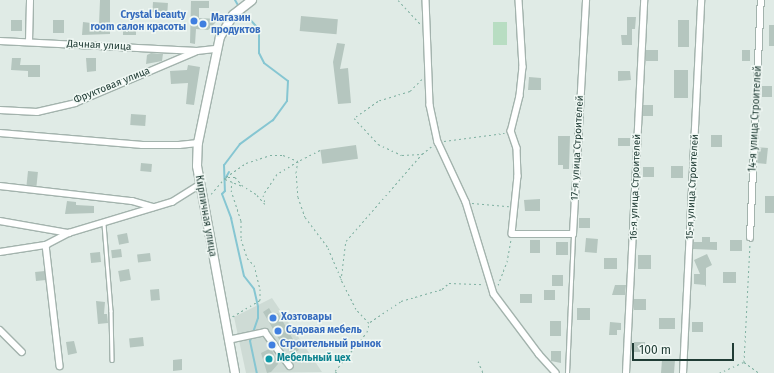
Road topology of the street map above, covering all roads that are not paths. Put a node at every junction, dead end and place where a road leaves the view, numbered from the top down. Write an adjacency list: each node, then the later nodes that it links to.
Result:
1 (30, 0): 10 (street)
2 (252, 0): 11 (main road, Кирпичная улица)
3 (426, 0): 33 (street)
4 (519, 0): 22 (street)
5 (586, 0): 22 (street, 17-я улица Строителей)
6 (644, 0): 35 (street, 16-я улица Строителей)
7 (701, 0): 36 (street, 15-я улица Строителей)
8 (761, 0): 23 (street, 14-я улица Строителей)
9 (0, 41): 10 (street, Дачная улица)
10 (29, 42): 12 (street, Дачная улица)
11 (217, 49): 12 (street); 15 (main road, Кирпичная улица)
12 (197, 51): 13 (street, Фруктовая улица)
13 (0, 110)
14 (0, 133): 15 (street)
15 (198, 143): 17 (main road, Кирпичная улица)
16 (0, 186): 18 (street)
17 (198, 186): 18 (street); 27 (main road, Кирпичная улица)
18 (154, 208): 20 (street)
19 (0, 220): 21 (street)
20 (104, 224): 21 (street); 29 (lane)
21 (69, 233): 24 (street)
22 (573, 234): 34 (lane)
23 (750, 238)
24 (46, 245): 25 (street); 30 (street)
25 (0, 252)
26 (0, 330): 28 (street)
27 (228, 340): 31 (street); 32 (main road, Кирпичная улица)
28 (22, 352)
29 (112, 360)
30 (60, 366)
31 (290, 366)
32 (234, 373)
33 (556, 373)
34 (566, 373)
35 (626, 373)
36 (683, 373)

